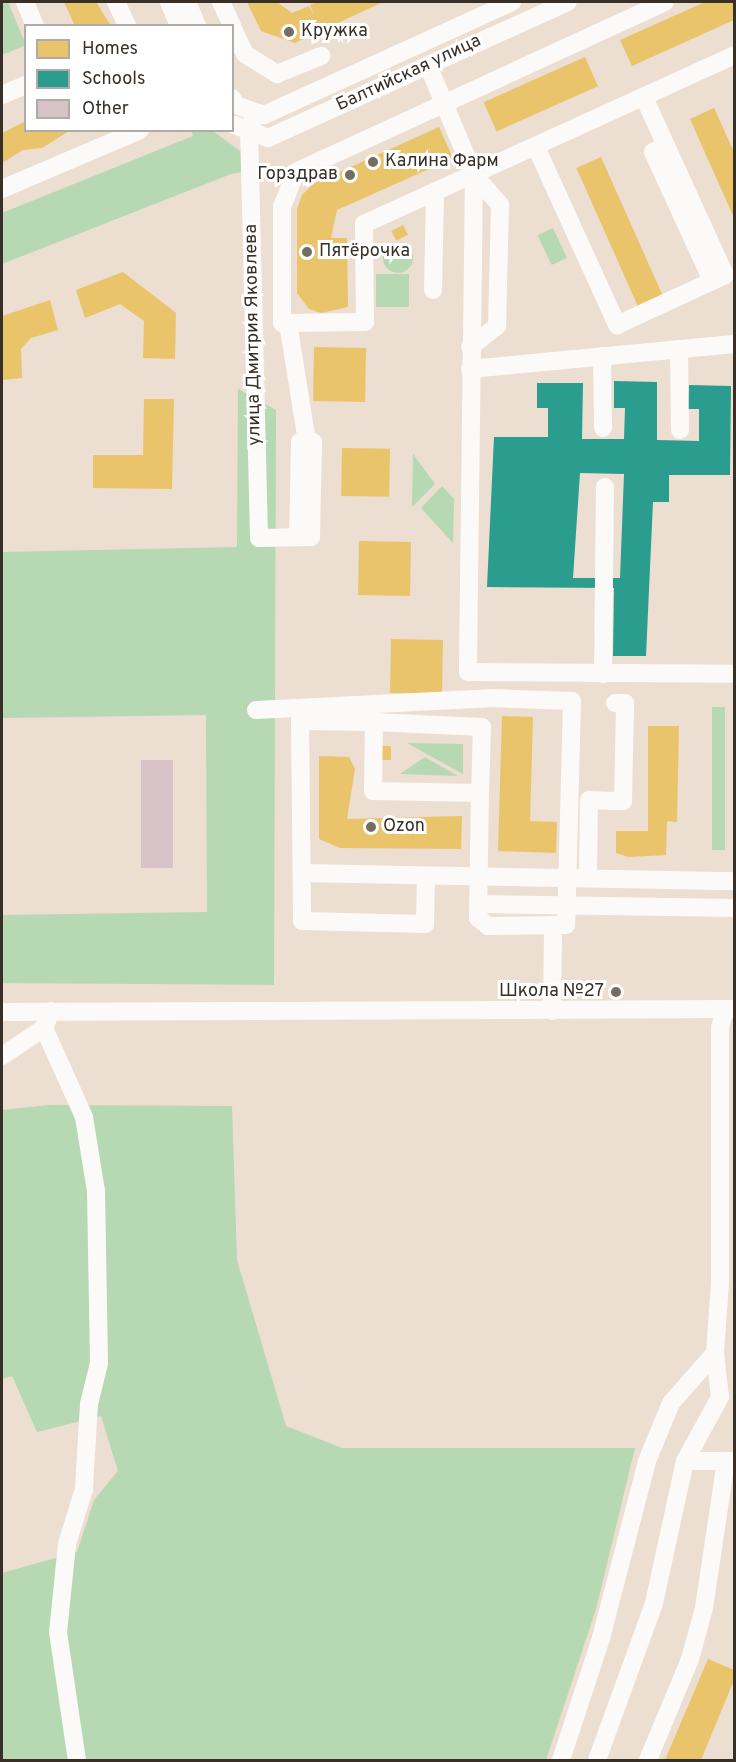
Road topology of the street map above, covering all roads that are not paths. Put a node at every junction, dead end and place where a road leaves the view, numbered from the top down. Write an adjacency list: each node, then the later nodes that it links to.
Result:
1 (25, 2): 9 (street)
2 (116, 2): 10 (street)
3 (169, 2): 11 (street)
4 (187, 2): 12 (street)
5 (221, 2): 13 (street)
6 (512, 2): 23 (street, Балтийская улица)
7 (568, 2): 17 (street, Балтийская улица)
8 (665, 2): 22 (street)
9 (34, 24)
10 (126, 24)
11 (178, 24)
12 (196, 24)
13 (231, 24)
14 (234, 31): 16 (street)
15 (735, 55): 20 (street)
16 (321, 56)
17 (428, 65): 22 (street); 26 (street, Балтийская улица)
18 (24, 86): 19 (street)
19 (2, 95)
20 (644, 97): 27 (street); 27 (street)
21 (234, 99): 23 (street)
22 (446, 105): 28 (street); 32 (street)
23 (256, 114): 26 (street)
24 (234, 125): 26 (street)
25 (135, 132): 29 (street)
26 (249, 132): 32 (street, улица Дмитрия Яковлева)
27 (536, 147): 28 (street)
28 (474, 175): 30 (street); 34 (street); 34 (street)
29 (2, 189)
30 (435, 192): 31 (street); 32 (street)
31 (433, 290)
32 (288, 323)
33 (735, 344): 35 (street)
34 (470, 347): 37 (street)
35 (679, 349): 36 (street); 39 (street)
36 (602, 356): 37 (street); 38 (street)
37 (470, 369): 41 (street)
38 (603, 428)
39 (680, 430)
40 (605, 487): 41 (street)
41 (603, 674): 42 (street)
42 (735, 674)
43 (615, 703): 51 (street)
44 (256, 710): 50 (street)
45 (374, 722): 46 (street); 46 (street); 47 (street)
46 (480, 793): 49 (street)
47 (302, 873): 48 (street); 48 (street)
48 (426, 876): 49 (street)
49 (478, 877): 50 (street); 53 (street)
50 (567, 877): 51 (street); 54 (street)
51 (588, 877): 52 (street)
52 (735, 881)
53 (478, 904): 54 (street); 56 (street)
54 (566, 906): 55 (street); 56 (street)
55 (735, 908)
56 (553, 925): 58 (street)
57 (730, 1009): 58 (street); 62 (street)
58 (552, 1011): 60 (street)
59 (2, 1012): 60 (street)
60 (48, 1020): 61 (street); 67 (street)
61 (2, 1056)
62 (721, 1166): 63 (street); 64 (street)
63 (735, 1188)
64 (715, 1353): 65 (street); 68 (street)
65 (686, 1461): 66 (street); 69 (street)
66 (730, 1461): 70 (street)
67 (77, 1761)
68 (561, 1761)
69 (597, 1761)
70 (648, 1761)

